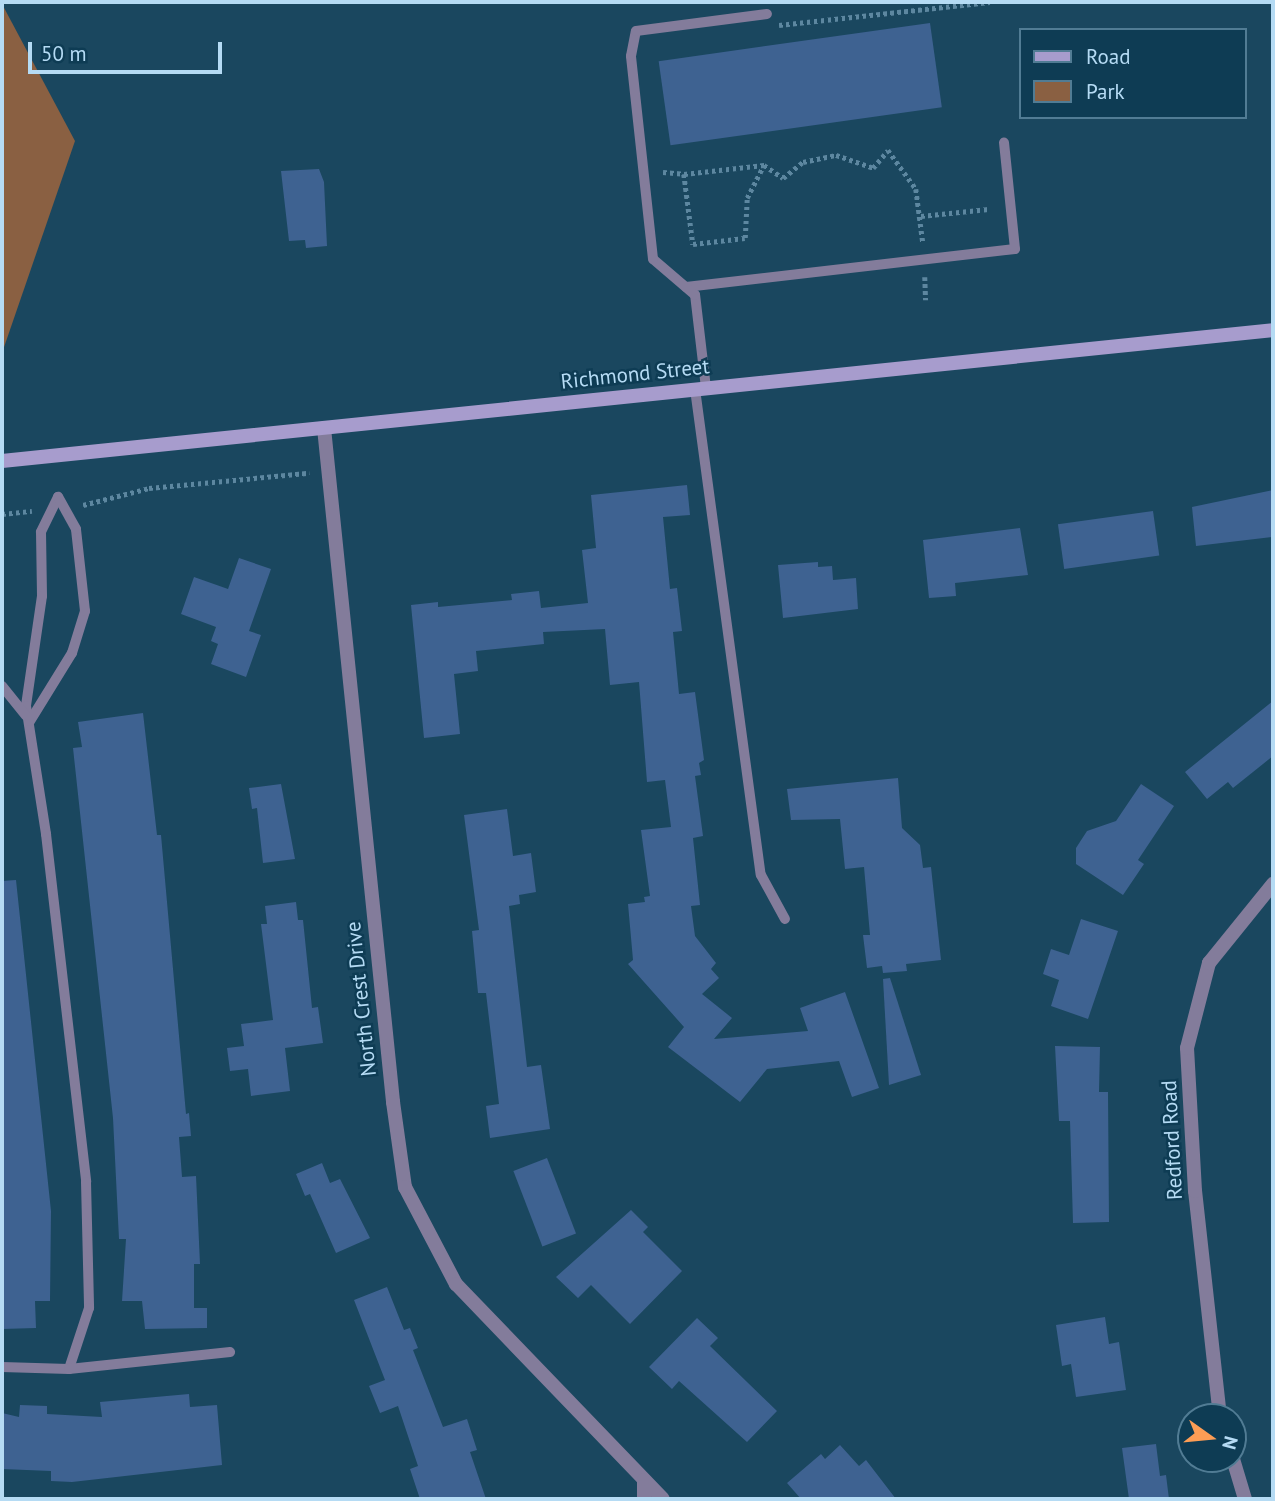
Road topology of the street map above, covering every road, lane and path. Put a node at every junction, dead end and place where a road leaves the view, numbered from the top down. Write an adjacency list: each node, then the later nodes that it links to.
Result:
1 (990, 2): 3 (path)
2 (767, 14): 11 (lane)
3 (774, 26)
4 (1004, 143): 10 (lane)
5 (662, 162): 7 (path)
6 (764, 165): 7 (path); 7 (path); 9 (path)
7 (684, 174)
8 (989, 209): 9 (path)
9 (921, 216): 10 (path)
10 (924, 259): 11 (lane); 12 (path)
11 (686, 287): 14 (lane)
12 (926, 300)
13 (1273, 330): 14 (main road, Richmond Street)
14 (701, 389): 15 (main road, Richmond Street); 23 (lane)
15 (324, 428): 16 (main road, Richmond Street); 17 (street, North Crest Drive)
16 (2, 461)
17 (329, 474): 18 (path); 29 (street, North Crest Drive)
18 (58, 508): 19 (path); 21 (lane); 21 (lane)
19 (2, 514)
20 (2, 686): 21 (lane)
21 (30, 721): 26 (lane)
22 (1273, 884): 27 (street, Redford Road)
23 (785, 919)
24 (230, 1352): 26 (lane)
25 (2, 1367): 26 (lane)
26 (69, 1369)
27 (1218, 1403)
28 (1237, 1473): 32 (street)
29 (644, 1480): 30 (street); 31 (street, North Crest Drive)
30 (644, 1499)
31 (663, 1499)
32 (1245, 1499)

